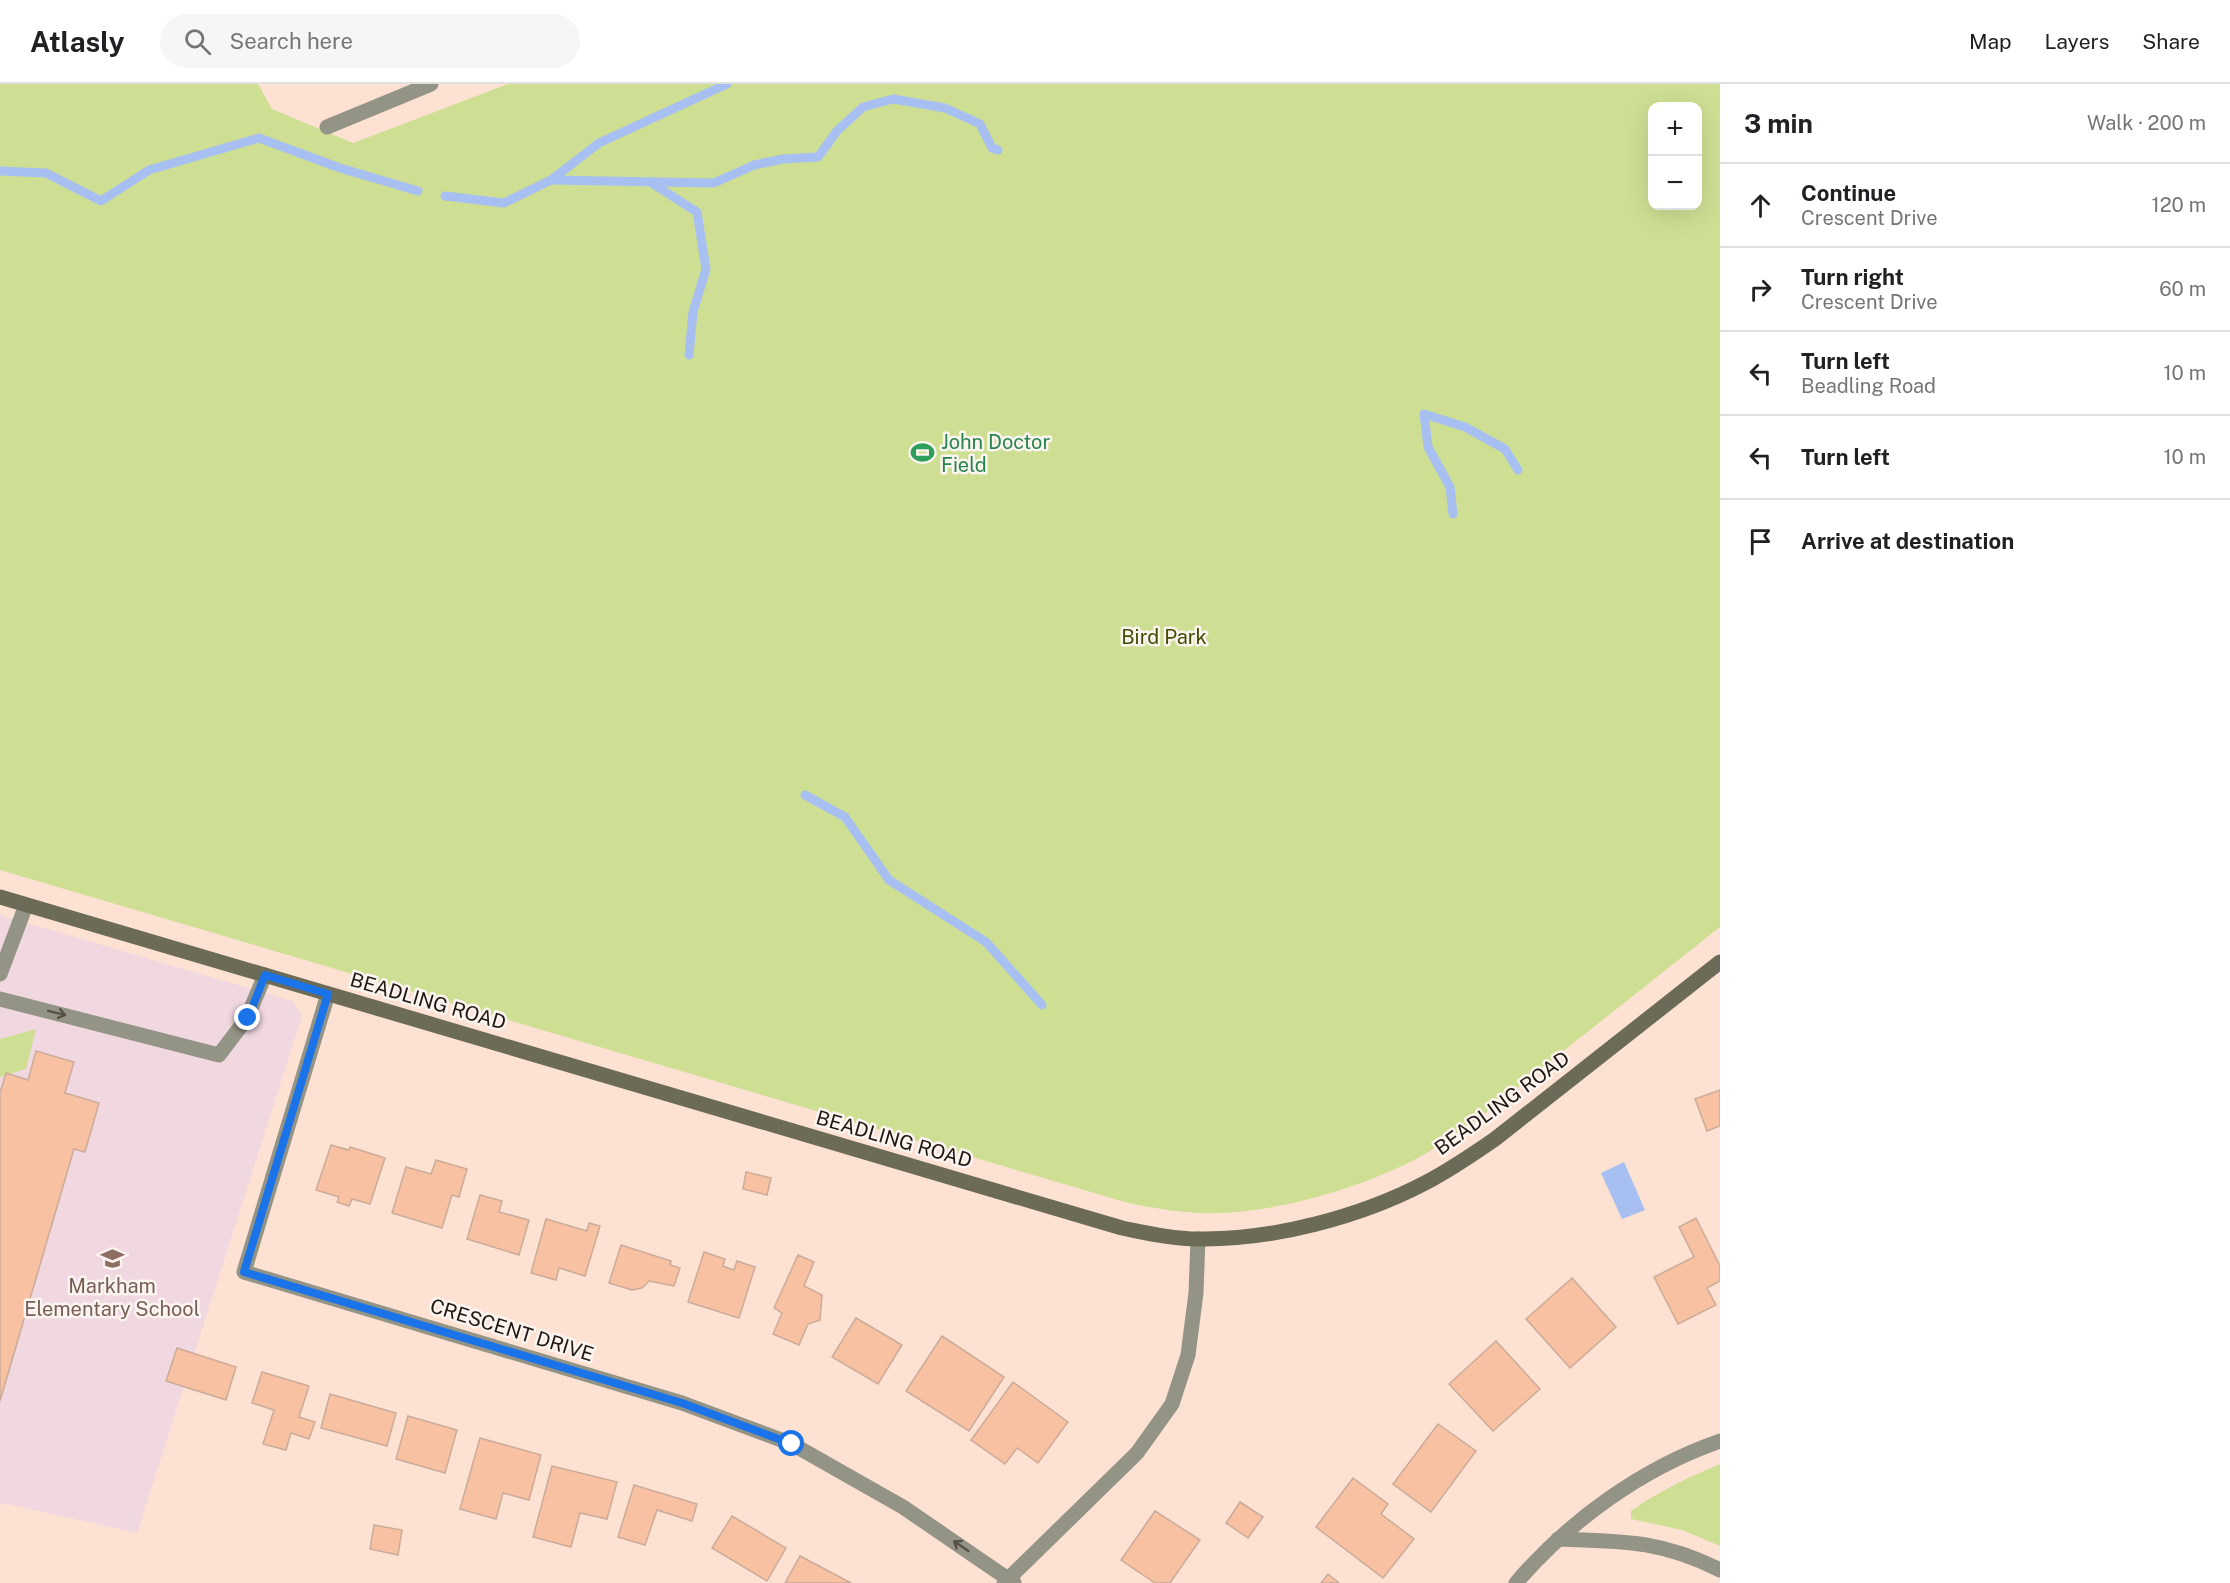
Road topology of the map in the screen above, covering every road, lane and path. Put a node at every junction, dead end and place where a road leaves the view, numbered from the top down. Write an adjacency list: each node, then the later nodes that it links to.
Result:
1 (431, 84): 2 (street)
2 (327, 126)
3 (0, 897): 4 (street, BEADLING ROAD)
4 (27, 905): 6 (street); 7 (street, BEADLING ROAD)
5 (1720, 962): 10 (street, BEADLING ROAD)
6 (0, 974)
7 (265, 975): 8 (street, BEADLING ROAD); 9 (street, one-way to 7)
8 (328, 994): 10 (street, BEADLING ROAD); 14 (street, CRESCENT DRIVE, one-way to 8)
9 (0, 999)
10 (1198, 1239): 14 (street)
11 (1720, 1441): 12 (street)
12 (1558, 1539): 13 (street); 15 (street)
13 (1720, 1570)
14 (1009, 1582)
15 (1516, 1583)

